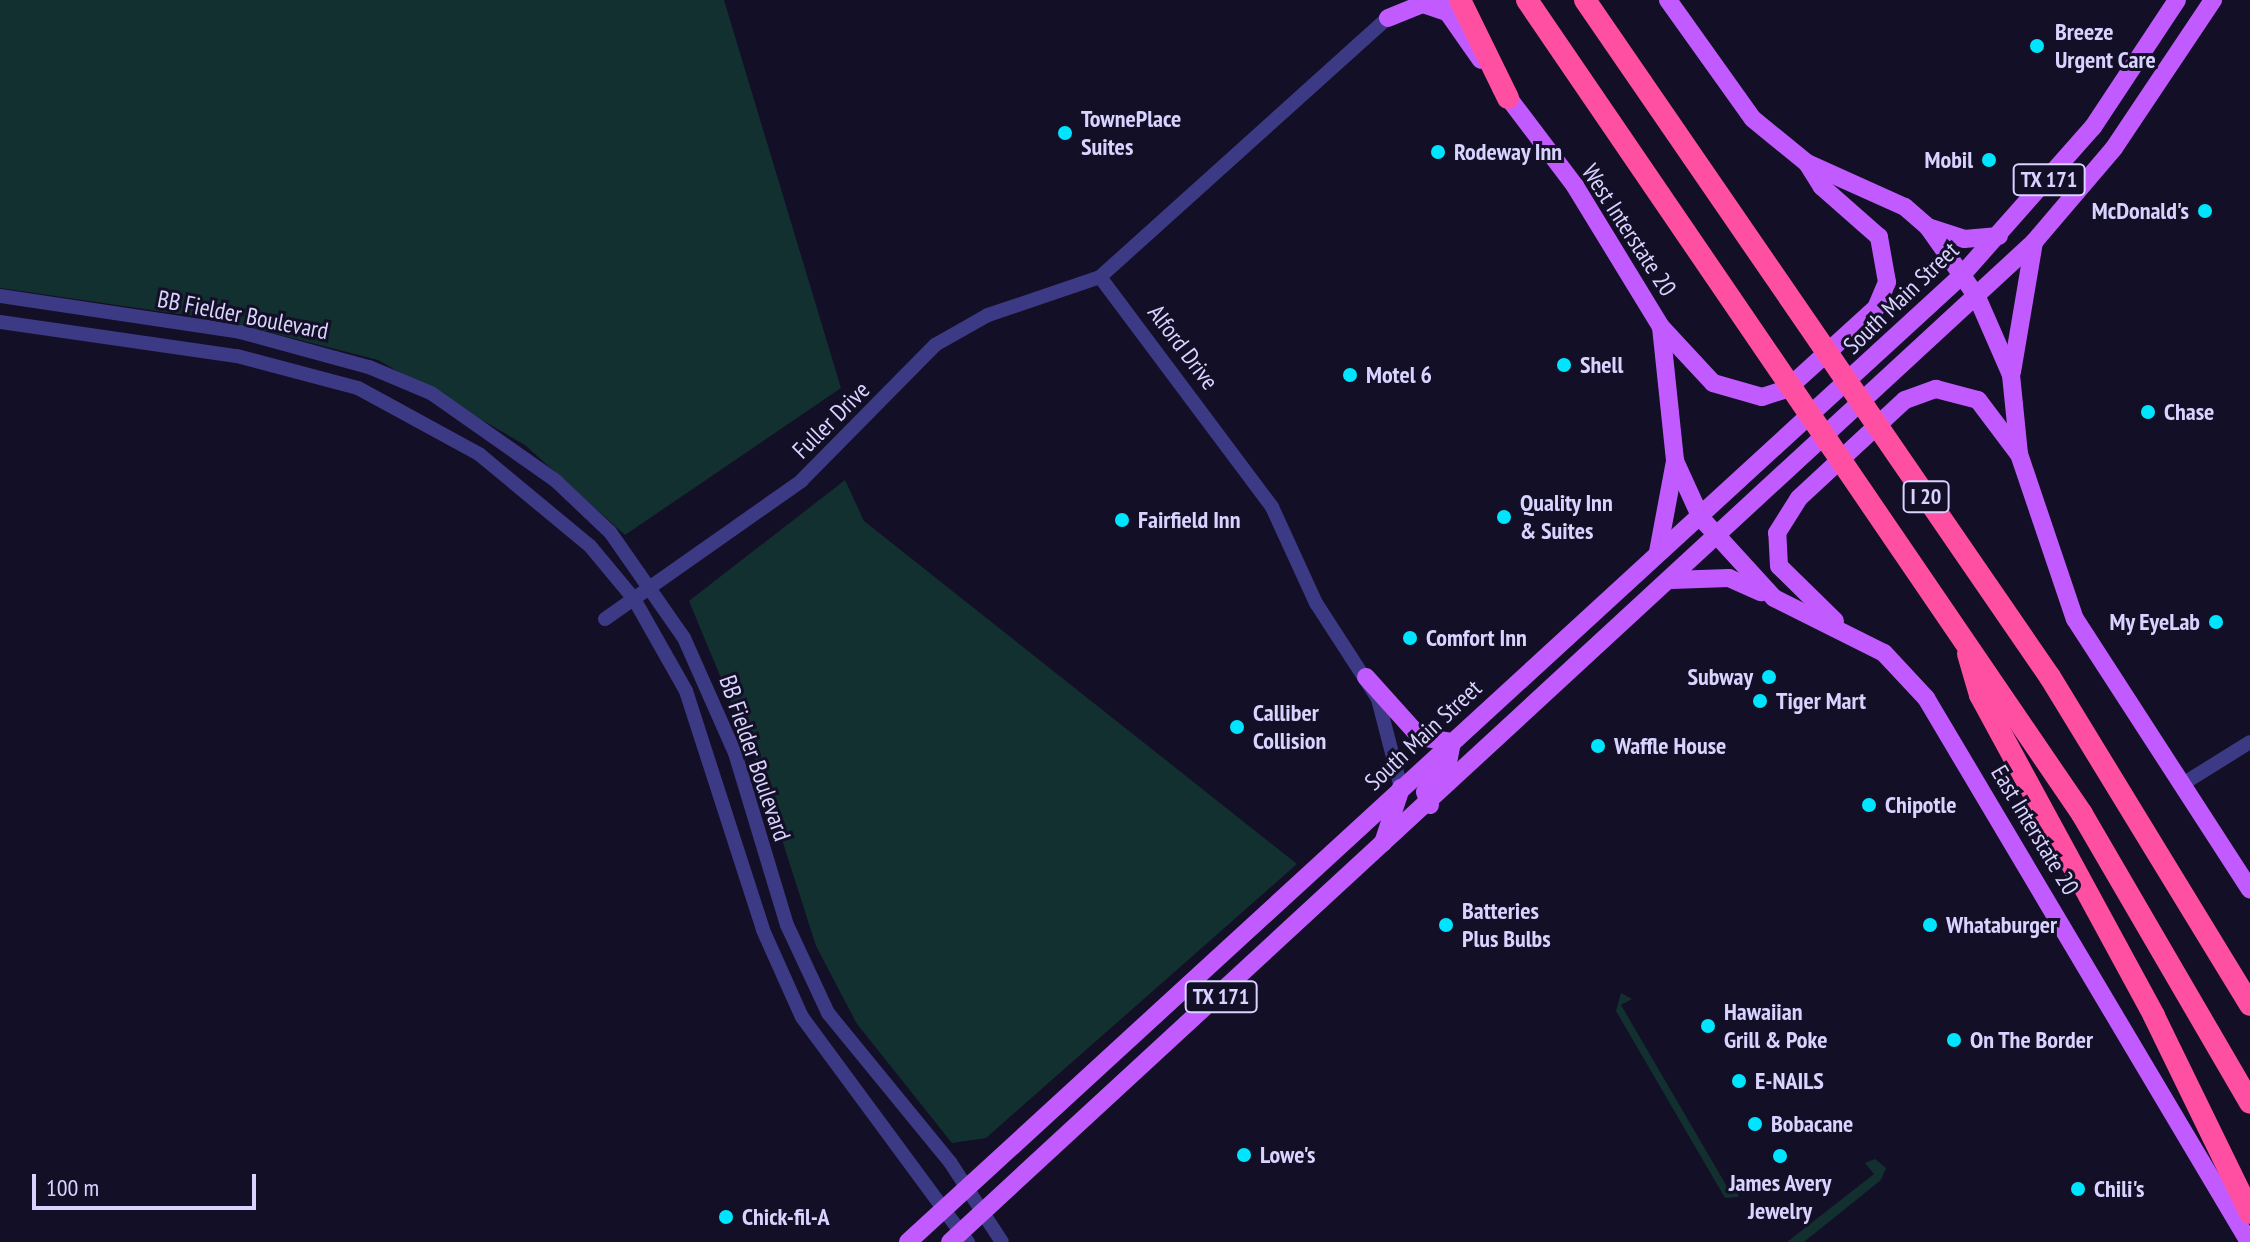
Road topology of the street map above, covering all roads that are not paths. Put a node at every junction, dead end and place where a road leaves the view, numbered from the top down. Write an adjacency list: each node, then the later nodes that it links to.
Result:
1 (1399, 0): 8 (main road)
2 (1527, 0): 32 (highway, I 20)
3 (1585, 0): 41 (highway, I 20)
4 (1668, 0): 10 (main road)
5 (2177, 0): 12 (main road, South Main Street / TX 171)
6 (2213, 0): 13 (main road, TX 171)
7 (1448, 4): 8 (main road); 9 (highway)
8 (1388, 18): 15 (street)
9 (1508, 98): 19 (main road, West Interstate 20)
10 (1807, 163): 11 (main road); 19 (main road)
11 (1928, 227): 12 (main road); 14 (main road)
12 (1999, 236): 14 (main road, South Main Street / TX 171)
13 (2034, 242): 17 (main road, TX 171); 20 (main road)
14 (1961, 276): 17 (main road); 23 (main road, South Main Street / TX 171)
15 (1100, 277): 27 (street, Fuller Drive); 33 (street, Alford Drive)
16 (0, 296): 27 (street, BB Fielder Boulevard)
17 (1977, 297): 20 (main road); 24 (main road, TX 171)
18 (0, 322): 29 (street, BB Fielder Boulevard)
19 (1661, 327): 22 (main road, West Interstate 20)
20 (2011, 375): 21 (main road)
21 (2019, 454): 31 (main road); 36 (main road)
22 (1675, 461): 23 (main road, West Interstate 20); 25 (main road)
23 (1701, 518): 24 (main road, East Interstate 20); 25 (main road, South Main Street / TX 171)
24 (1716, 539): 26 (main road, TX 171); 28 (main road, East Interstate 20)
25 (1658, 552): 34 (main road, South Main Street / TX 171)
26 (1671, 580): 28 (main road); 38 (main road, TX 171)
27 (654, 586): 29 (street, Fuller Drive); 43 (street, BB Fielder Boulevard)
28 (1774, 598): 31 (main road, East Interstate 20)
29 (634, 599): 30 (street, Fuller Drive); 44 (street, BB Fielder Boulevard)
30 (605, 619)
31 (1843, 628): 50 (main road, East Interstate 20)
32 (1961, 630): 42 (highway, I 20); 46 (highway)
33 (1366, 677): 34 (main road); 37 (street, Alford Drive)
34 (1452, 742): 37 (main road, South Main Street / TX 171); 38 (main road)
35 (2250, 742): 36 (street)
36 (2181, 785): 40 (main road)
37 (1401, 788): 39 (main road); 43 (main road, South Main Street / TX 171)
38 (1430, 805): 39 (main road, TX 171)
39 (1378, 852): 45 (main road, TX 171)
40 (2250, 889)
41 (2250, 1005)
42 (2250, 1103)
43 (967, 1187): 44 (main road, South Main Street / TX 171); 45 (street, BB Fielder Boulevard)
44 (945, 1208): 47 (street, BB Fielder Boulevard); 48 (main road, South Main Street / TX 171)
45 (983, 1212): 47 (main road, TX 171); 49 (street, BB Fielder Boulevard)
46 (2250, 1213)
47 (960, 1238)
48 (908, 1242)
49 (1002, 1242)
50 (2249, 1242)

